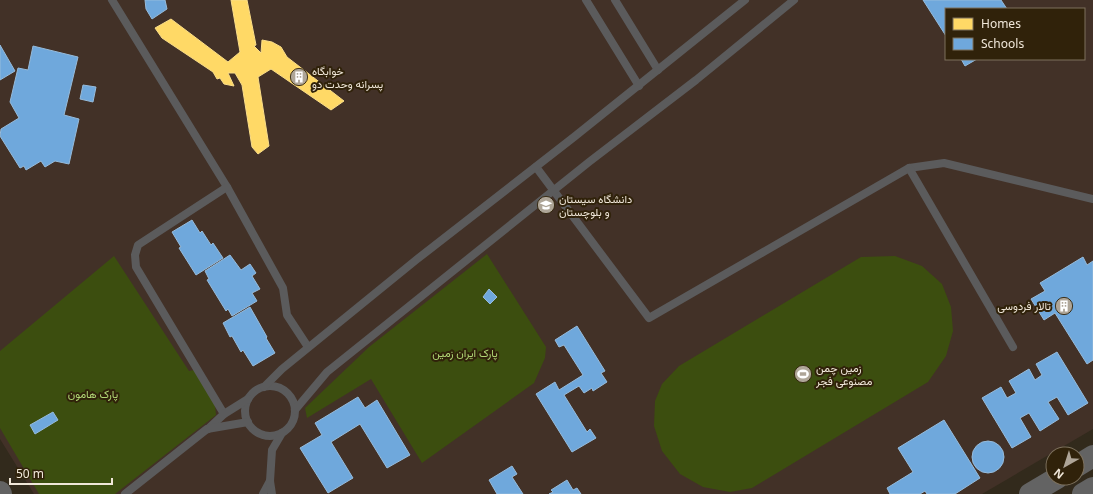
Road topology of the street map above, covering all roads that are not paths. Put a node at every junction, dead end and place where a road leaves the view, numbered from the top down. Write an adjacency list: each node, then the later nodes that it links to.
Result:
1 (112, 0): 10 (lane)
2 (586, 0): 7 (lane)
3 (614, 0): 6 (lane)
4 (745, 0): 6 (lane)
5 (794, 0): 11 (lane)
6 (658, 70): 7 (lane)
7 (638, 86): 8 (lane)
8 (536, 167): 11 (lane); 13 (lane)
9 (909, 168): 11 (lane); 12 (lane); 14 (lane)
10 (227, 186): 13 (lane); 18 (lane)
11 (554, 191): 17 (lane)
12 (1093, 199)
13 (308, 347): 15 (lane)
14 (1013, 347)
15 (264, 387): 16 (lane); 17 (lane)
16 (248, 399): 18 (lane); 19 (lane)
17 (295, 410): 21 (lane)
18 (224, 414): 20 (lane)
19 (248, 422): 20 (lane); 21 (lane)
20 (207, 429): 26 (lane)
21 (282, 433): 22 (lane)
22 (270, 481): 27 (lane); 28 (lane)
23 (1046, 486): 25 (main road)
24 (1093, 488): 29 (main road)
25 (1036, 493)
26 (125, 494)
27 (263, 494)
28 (272, 494)
29 (1083, 494)

